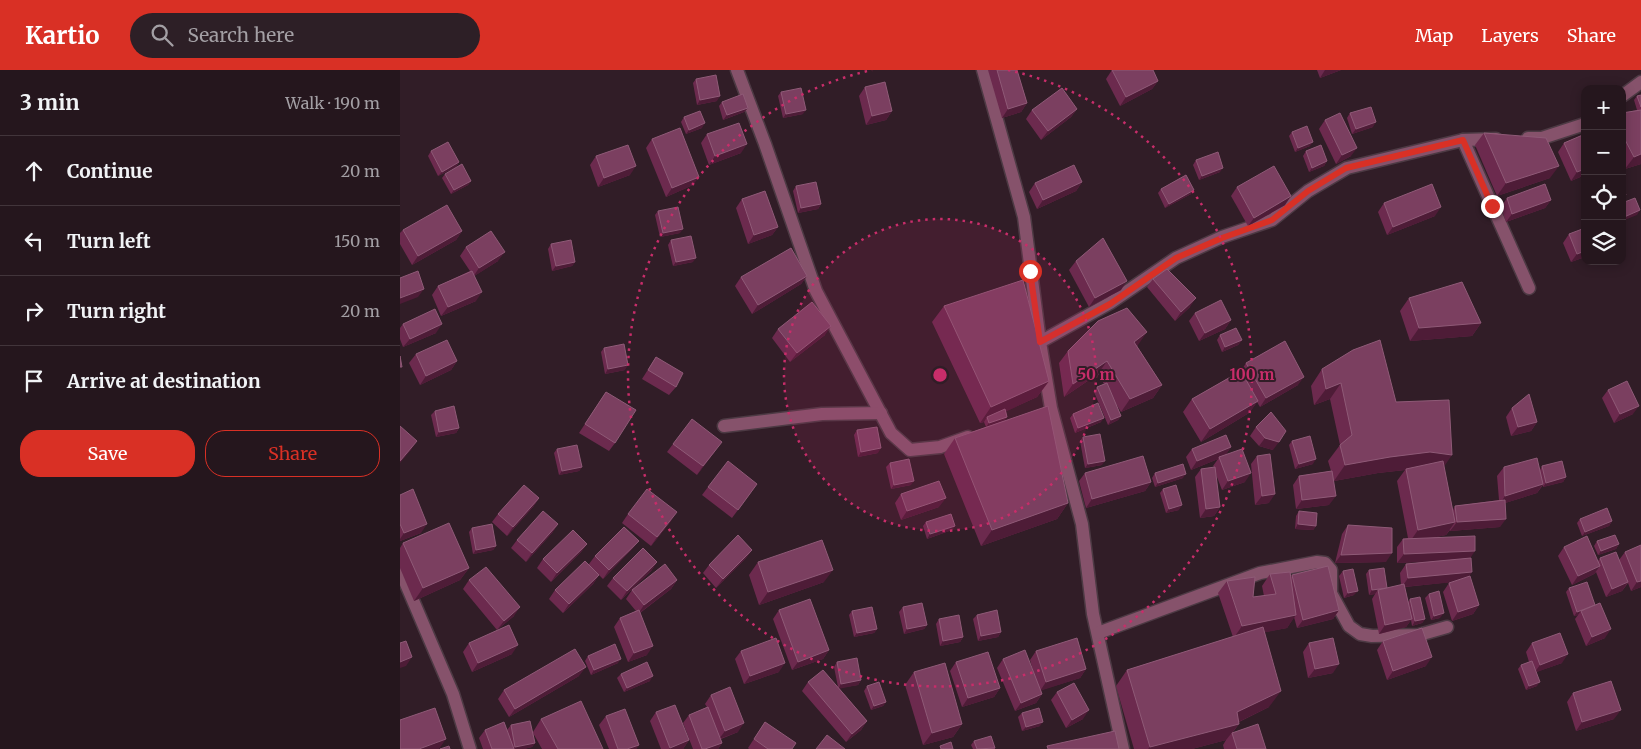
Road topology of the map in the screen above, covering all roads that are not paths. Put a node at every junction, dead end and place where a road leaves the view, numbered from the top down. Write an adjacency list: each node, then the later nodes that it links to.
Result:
1 (737, 70): 9 (street)
2 (983, 70): 8 (street)
3 (1641, 82): 4 (street)
4 (1626, 93)
5 (1581, 125): 6 (street)
6 (1463, 140): 7 (street); 8 (street)
7 (1529, 288)
8 (1040, 342): 14 (street)
9 (881, 413): 10 (street); 11 (street)
10 (724, 426)
11 (977, 434)
12 (400, 570): 15 (street)
13 (1447, 627): 14 (street)
14 (1098, 633): 16 (street)
15 (470, 749)
16 (1123, 749)

